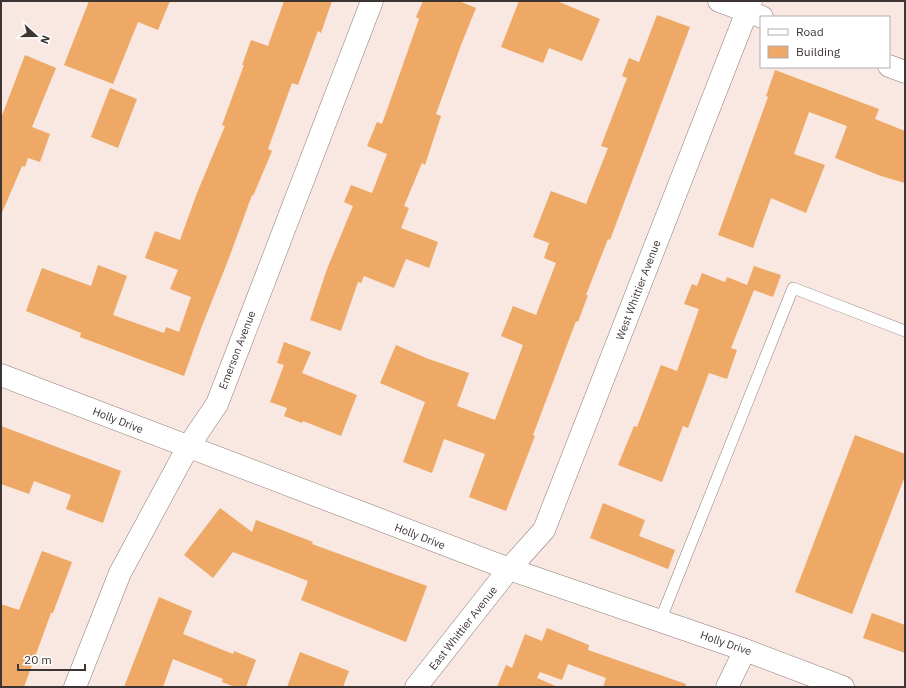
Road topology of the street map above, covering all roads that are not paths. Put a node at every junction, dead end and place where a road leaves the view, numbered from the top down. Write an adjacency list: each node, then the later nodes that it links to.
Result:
1 (372, 1): 8 (street, Emerson Avenue)
2 (719, 1): 3 (street)
3 (753, 10): 9 (street, West Whittier Avenue)
4 (890, 66): 5 (street)
5 (905, 72)
6 (905, 331): 10 (lane)
7 (1, 375): 8 (street, Holly Drive)
8 (188, 447): 9 (street, Holly Drive); 12 (street, Emerson Avenue)
9 (509, 569): 10 (street, Holly Drive); 13 (street, East Whittier Avenue)
10 (660, 621): 11 (street, Holly Drive)
11 (745, 650): 14 (street); 15 (street, Holly Drive)
12 (75, 687)
13 (416, 687)
14 (727, 687)
15 (843, 687)

